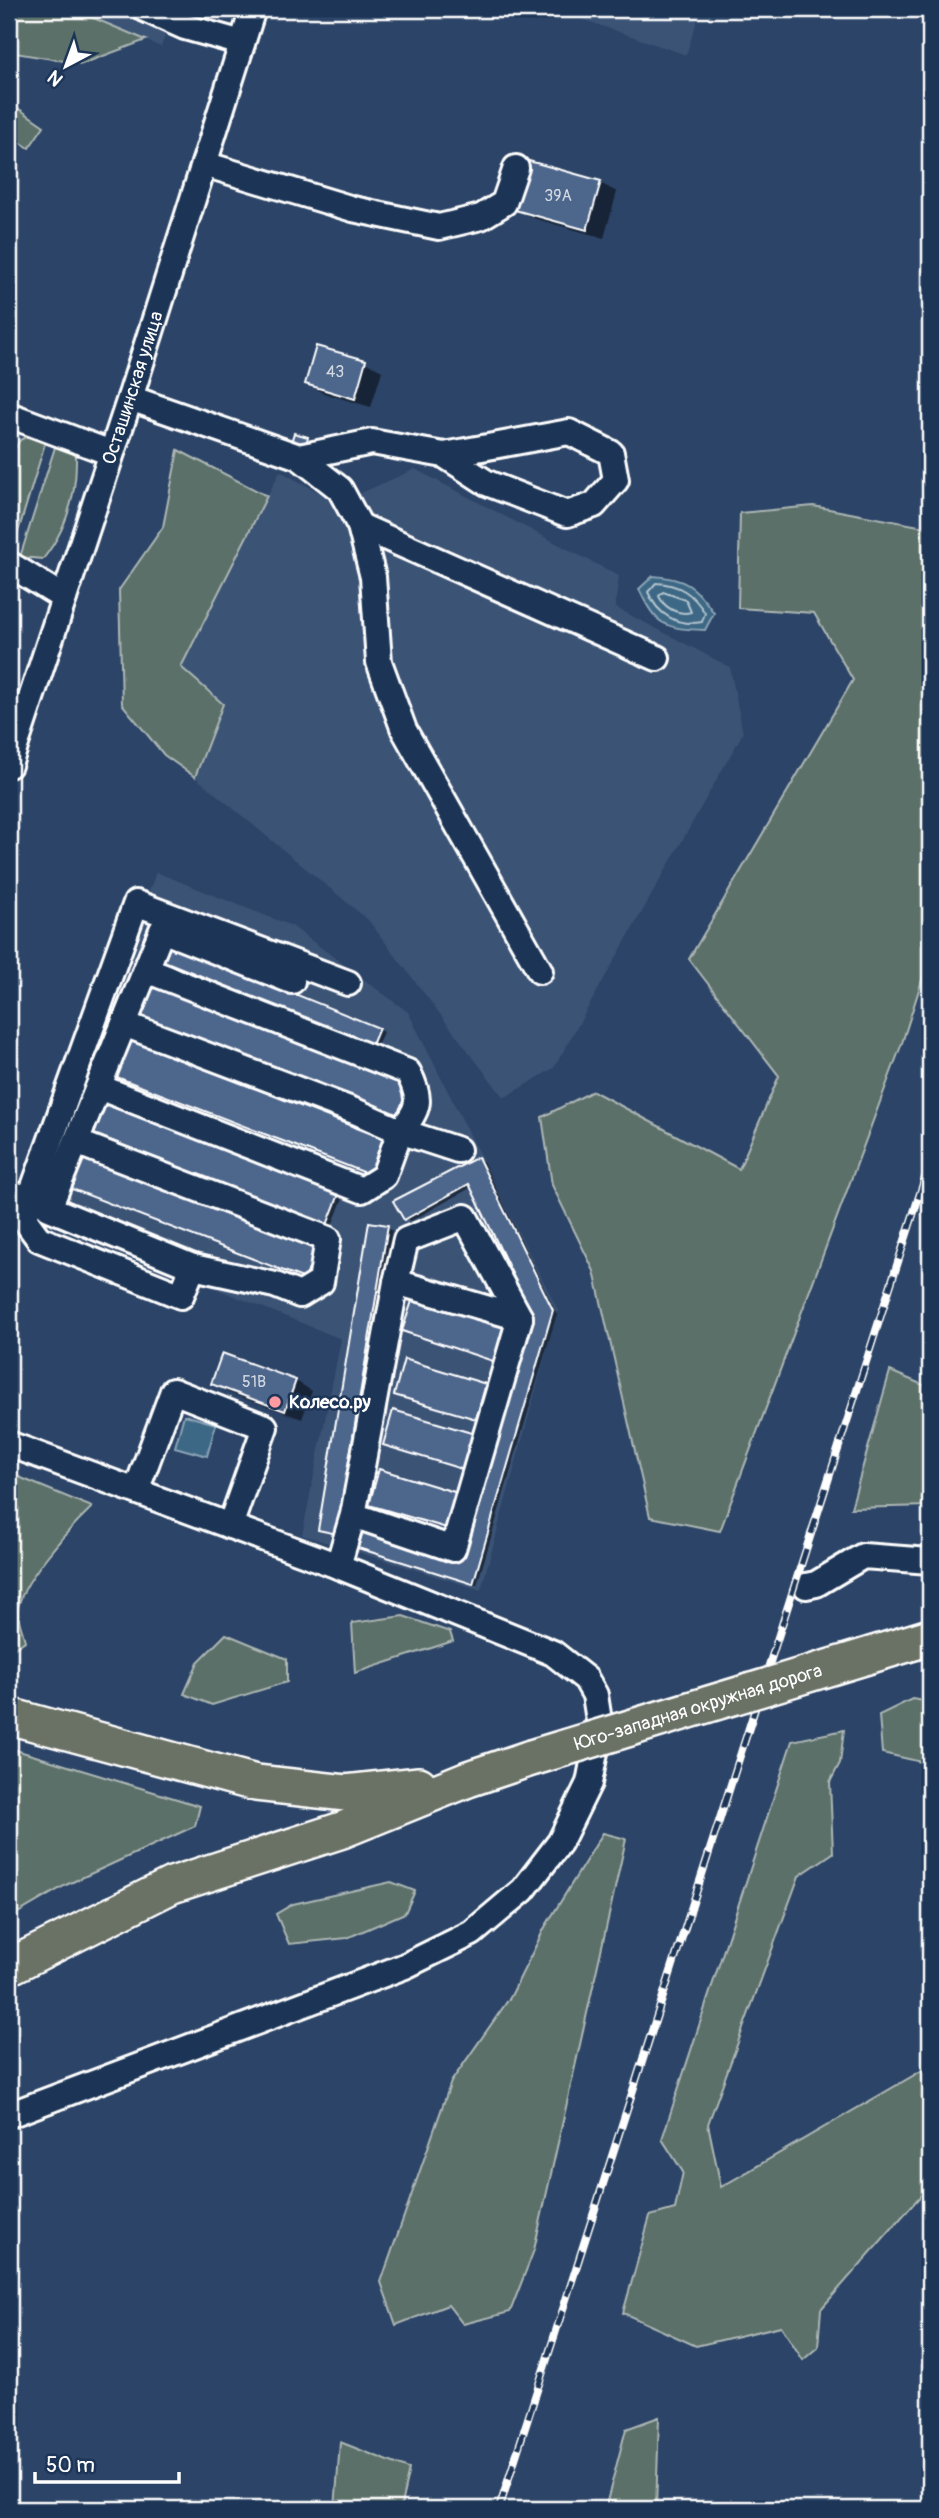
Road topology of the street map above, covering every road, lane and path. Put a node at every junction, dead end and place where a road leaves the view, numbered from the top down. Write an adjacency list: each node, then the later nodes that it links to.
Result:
1 (145, 9): 3 (street)
2 (253, 9): 3 (street, Осташинская улица)
3 (242, 43): 4 (street, Осташинская улица)
4 (204, 164): 5 (street); 6 (street, Осташинская улица)
5 (516, 168)
6 (130, 398): 8 (street, Осташинская улица); 10 (street)
7 (9, 415): 8 (street)
8 (111, 453): 13 (street, Осташинская улица)
9 (444, 455): 9 (street); 10 (street)
10 (299, 457): 11 (street)
11 (360, 526): 14 (street); 17 (street)
12 (9, 564): 13 (street)
13 (64, 598): 15 (street, Осташинская улица)
14 (657, 658)
15 (9, 765)
16 (146, 970): 18 (street); 20 (street); 22 (street)
17 (540, 971)
18 (292, 981)
19 (348, 983): 25 (street)
20 (124, 1024): 21 (street); 22 (street)
21 (99, 1087): 22 (street); 23 (street)
22 (400, 1131): 24 (street)
23 (76, 1142): 26 (street); 26 (street)
24 (458, 1150)
25 (20, 1196): 26 (street)
26 (193, 1267)
27 (396, 1282): 28 (street); 28 (street); 31 (street)
28 (520, 1318): 31 (street)
29 (9, 1444): 30 (street)
30 (136, 1491): 32 (street); 32 (street)
31 (353, 1515): 34 (street)
32 (230, 1526): 34 (street)
33 (930, 1561): 35 (street)
34 (338, 1566): 40 (street)
35 (806, 1586)
36 (930, 1637): 38 (highway, Юго-западная окружная дорога, bridge)
37 (9, 1716): 38 (highway)
38 (468, 1779): 39 (highway)
39 (9, 1967)
40 (9, 2115)

